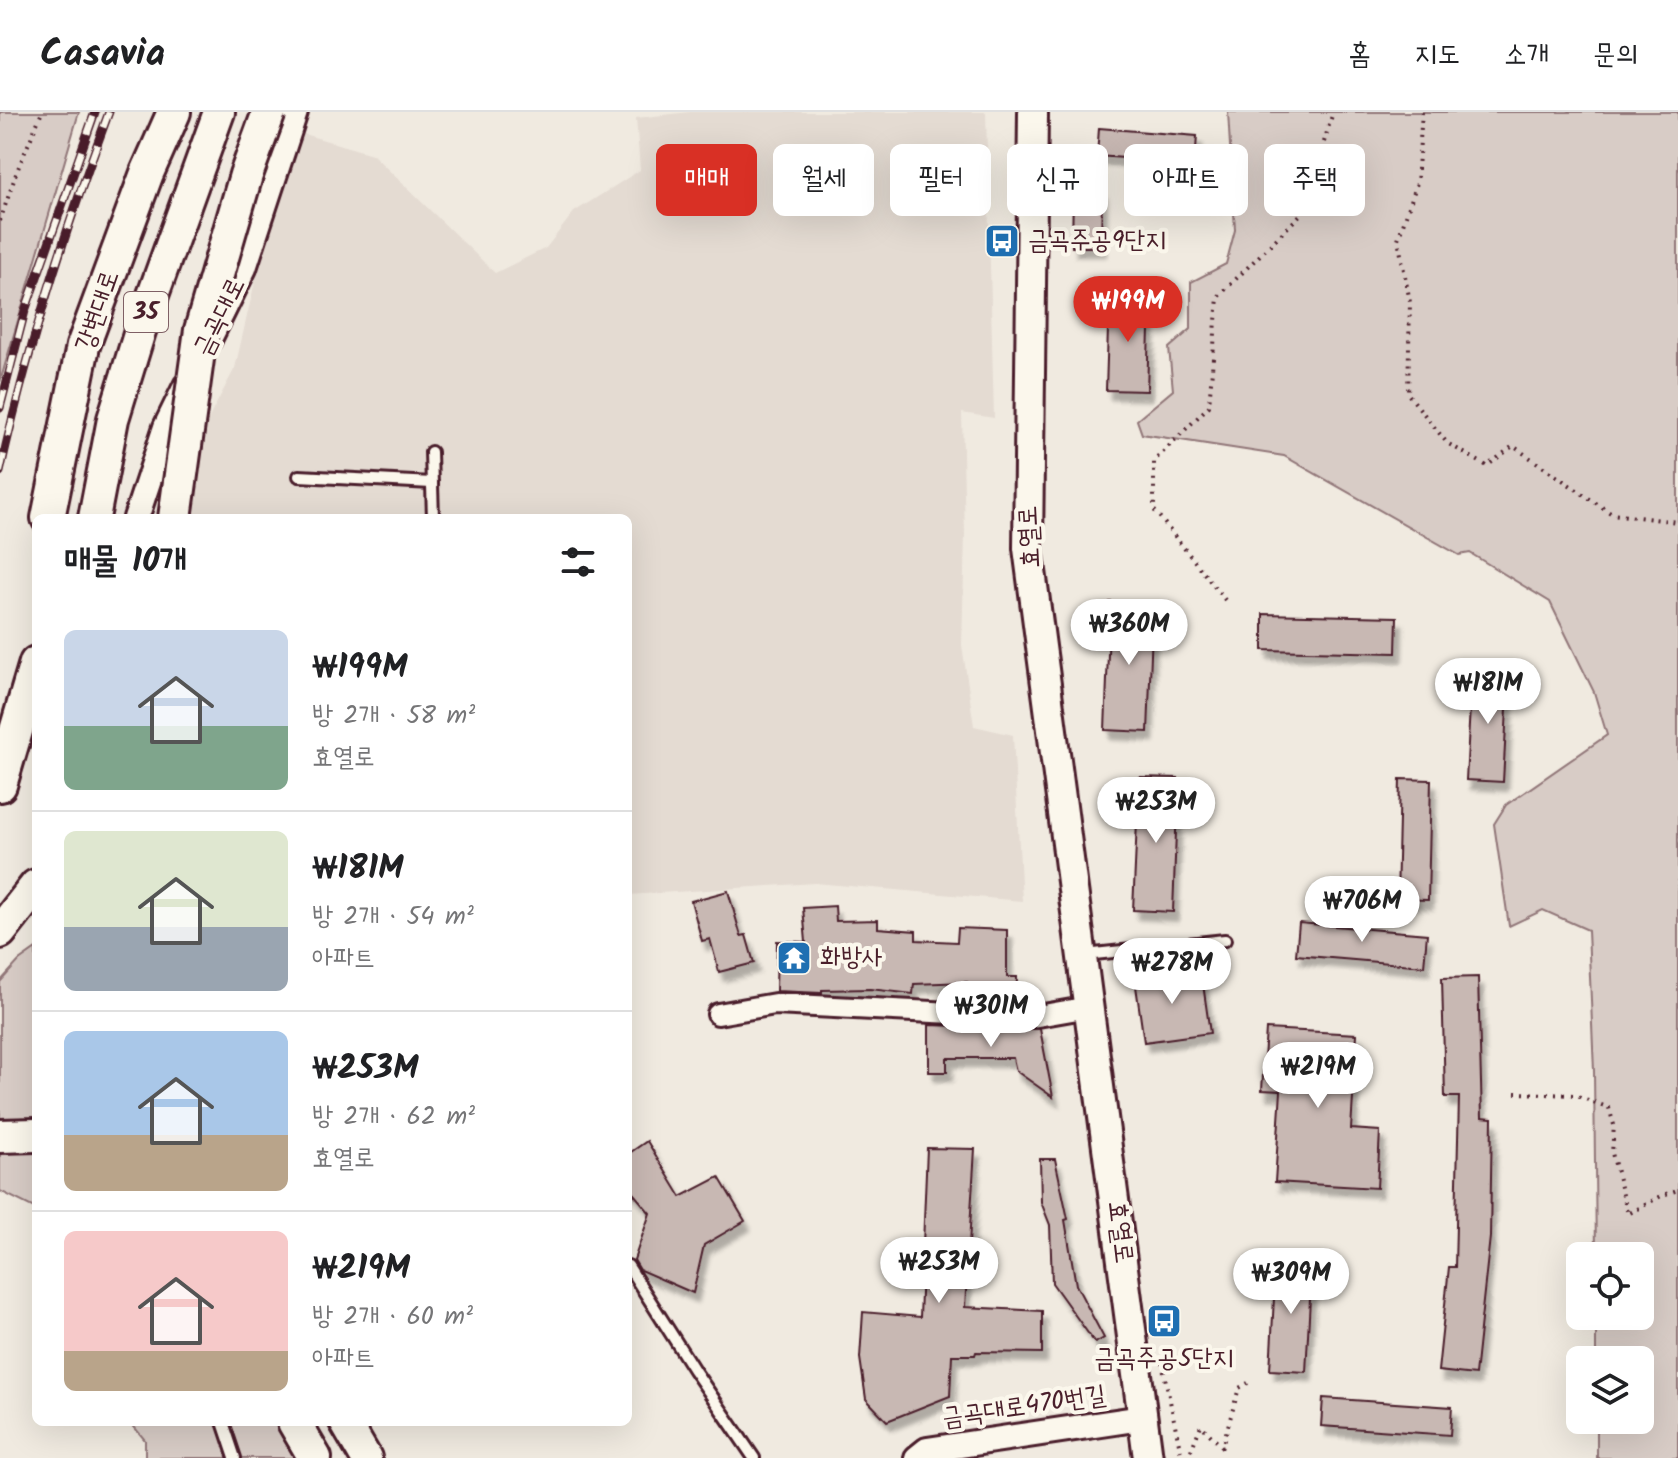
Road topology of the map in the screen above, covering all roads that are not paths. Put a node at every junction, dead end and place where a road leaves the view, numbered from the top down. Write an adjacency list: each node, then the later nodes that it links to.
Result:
1 (174, 112): 9 (highway, 강변대로)
2 (219, 112): 10 (main road, 35)
3 (269, 112): 12 (highway, bridge)
4 (295, 112): 11 (street, 금곡대로)
5 (1033, 112): 19 (main road, 효열로)
6 (431, 452): 8 (lane)
7 (299, 476): 8 (lane)
8 (432, 483): 13 (lane)
9 (49, 514)
10 (95, 514)
11 (137, 514)
12 (176, 514)
13 (433, 514)
14 (32, 677): 15 (highway)
15 (0, 785)
16 (32, 891): 17 (highway)
17 (0, 932)
18 (1225, 940): 19 (lane)
19 (1083, 955): 20 (main road, 효열로)
20 (1089, 1007): 21 (street); 25 (main road, 효열로)
21 (718, 1014)
22 (32, 1135): 23 (highway)
23 (0, 1136)
24 (632, 1272): 32 (lane)
25 (1142, 1418): 33 (street, 금곡대로470번길); 34 (main road, 효열로)
26 (224, 1426): 29 (lane)
27 (296, 1426): 30 (highway)
28 (347, 1426): 31 (main road)
29 (235, 1458)
30 (315, 1458)
31 (366, 1458)
32 (754, 1458)
33 (917, 1458)
34 (1148, 1458)

